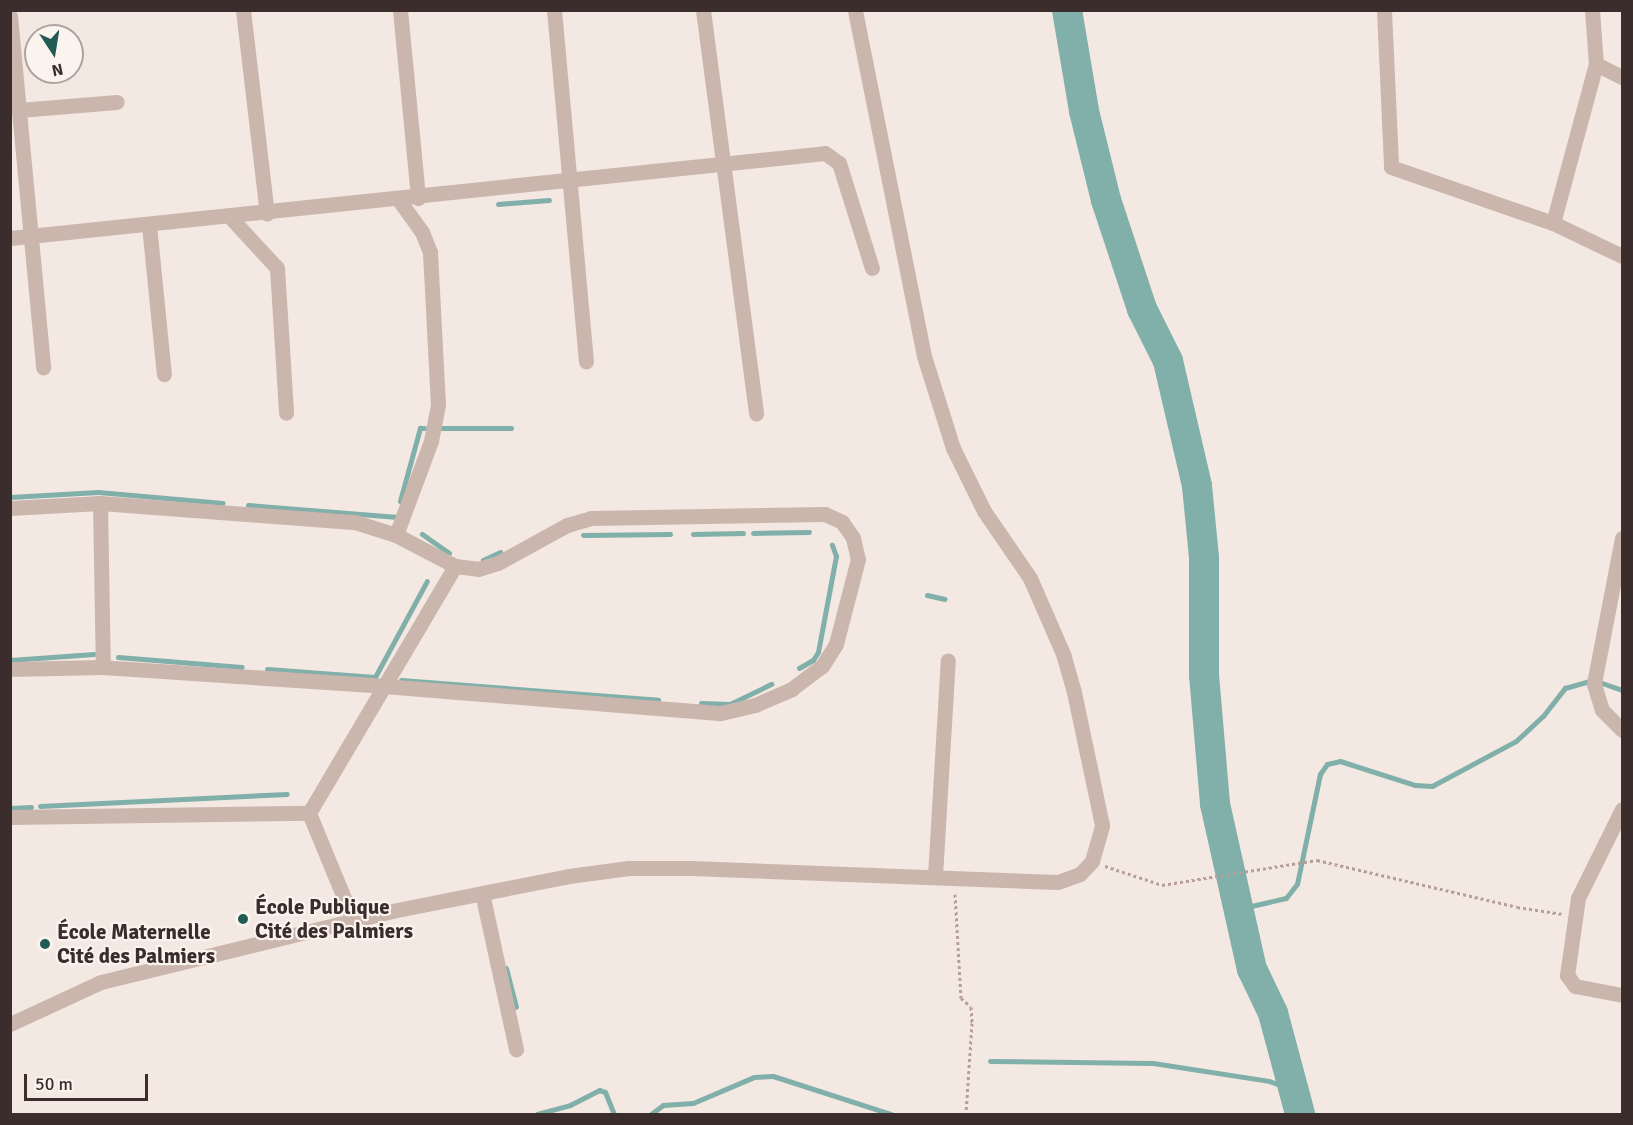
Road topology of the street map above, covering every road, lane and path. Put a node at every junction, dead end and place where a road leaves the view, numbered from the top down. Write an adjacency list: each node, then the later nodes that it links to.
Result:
1 (243, 10): 17 (street)
2 (399, 10): 15 (street)
3 (554, 10): 14 (street)
4 (703, 10): 13 (street)
5 (855, 10): 43 (street)
6 (1384, 10): 19 (street)
7 (1592, 10): 9 (street)
8 (10, 16): 12 (street)
9 (1596, 64): 10 (street); 19 (street)
10 (1623, 77)
11 (117, 102): 12 (street)
12 (19, 110): 21 (street)
13 (722, 166): 14 (street); 24 (street); 29 (street)
14 (569, 182): 15 (street); 25 (street)
15 (418, 198): 16 (street)
16 (399, 200): 17 (street); 32 (street)
17 (267, 214): 18 (street)
18 (230, 217): 20 (street); 28 (street)
19 (1553, 223): 23 (street)
20 (149, 225): 21 (street); 27 (street)
21 (31, 236): 22 (street); 26 (street)
22 (10, 238)
23 (1623, 256)
24 (872, 268)
25 (586, 362)
26 (43, 366)
27 (164, 374)
28 (286, 413)
29 (756, 414)
30 (100, 503): 31 (street); 32 (street); 36 (street)
31 (10, 508)
32 (396, 535): 34 (street)
33 (1623, 538): 39 (street)
34 (455, 566): 38 (street); 38 (street)
35 (948, 660): 44 (street)
36 (103, 667): 37 (street); 38 (street)
37 (10, 669)
38 (387, 686): 41 (street)
39 (1623, 730)
40 (1623, 808): 47 (street)
41 (309, 813): 42 (street); 48 (street)
42 (10, 817)
43 (1092, 861): 45 (street); 47 (path)
44 (935, 876): 45 (street); 46 (street)
45 (956, 879): 52 (path)
46 (482, 893): 48 (street); 51 (street)
47 (1575, 916): 49 (street)
48 (353, 920): 50 (street)
49 (1623, 995)
50 (10, 1023)
51 (516, 1049)
52 (966, 1114)

